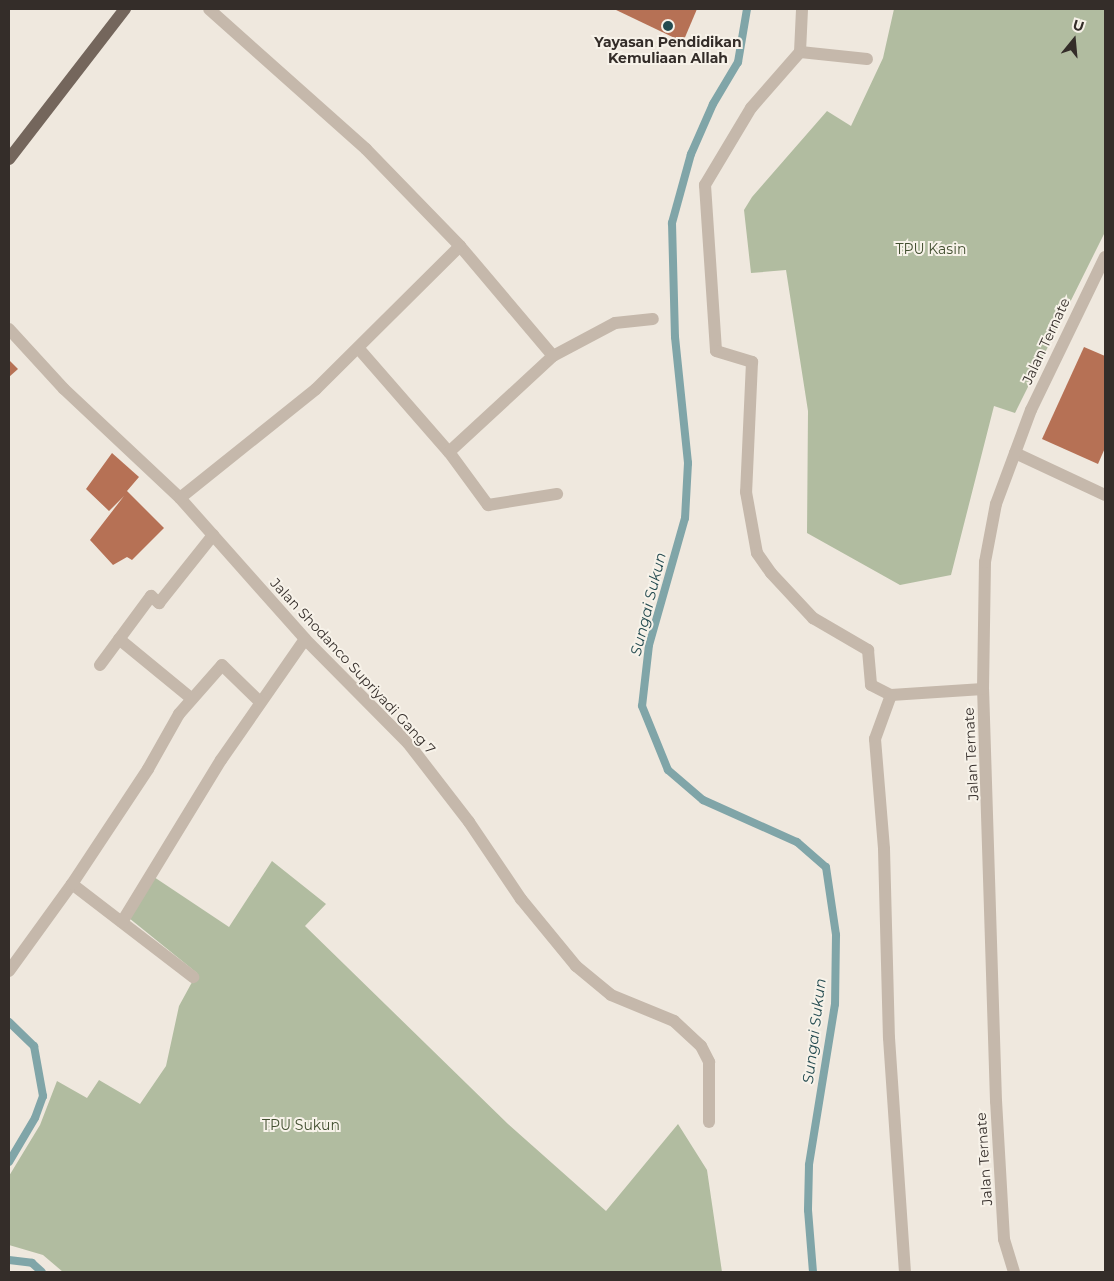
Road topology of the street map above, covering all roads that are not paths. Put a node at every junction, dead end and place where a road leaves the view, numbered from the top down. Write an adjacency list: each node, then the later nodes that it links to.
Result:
1 (125, 9): 6 (main road)
2 (209, 9): 7 (street)
3 (802, 9): 4 (street)
4 (800, 52): 5 (street); 23 (street)
5 (867, 60)
6 (9, 160)
7 (460, 246): 11 (street); 12 (street)
8 (1105, 257): 14 (street, Jalan Ternate)
9 (653, 319): 12 (street)
10 (9, 329): 17 (street, Jalan Shodanco Supriyadi Gang 7)
11 (358, 350): 13 (street); 17 (street)
12 (553, 356): 13 (street)
13 (449, 452): 15 (street)
14 (1015, 453): 16 (street); 22 (street, Jalan Ternate)
15 (557, 494)
16 (1105, 495)
17 (180, 498): 18 (street, Jalan Shodanco Supriyadi Gang 7)
18 (212, 535): 19 (street); 20 (street, Jalan Shodanco Supriyadi Gang 7)
19 (119, 639): 21 (street); 24 (street)
20 (305, 639): 25 (street); 30 (street, Jalan Shodanco Supriyadi Gang 7)
21 (100, 665)
22 (983, 689): 23 (street); 32 (street, Jalan Ternate)
23 (891, 695): 31 (street)
24 (192, 699): 25 (street); 26 (street)
25 (259, 701): 27 (street)
26 (72, 884): 27 (street); 28 (street)
27 (122, 922): 29 (street)
28 (9, 971)
29 (193, 977)
30 (709, 1122)
31 (905, 1272)
32 (1014, 1272)

